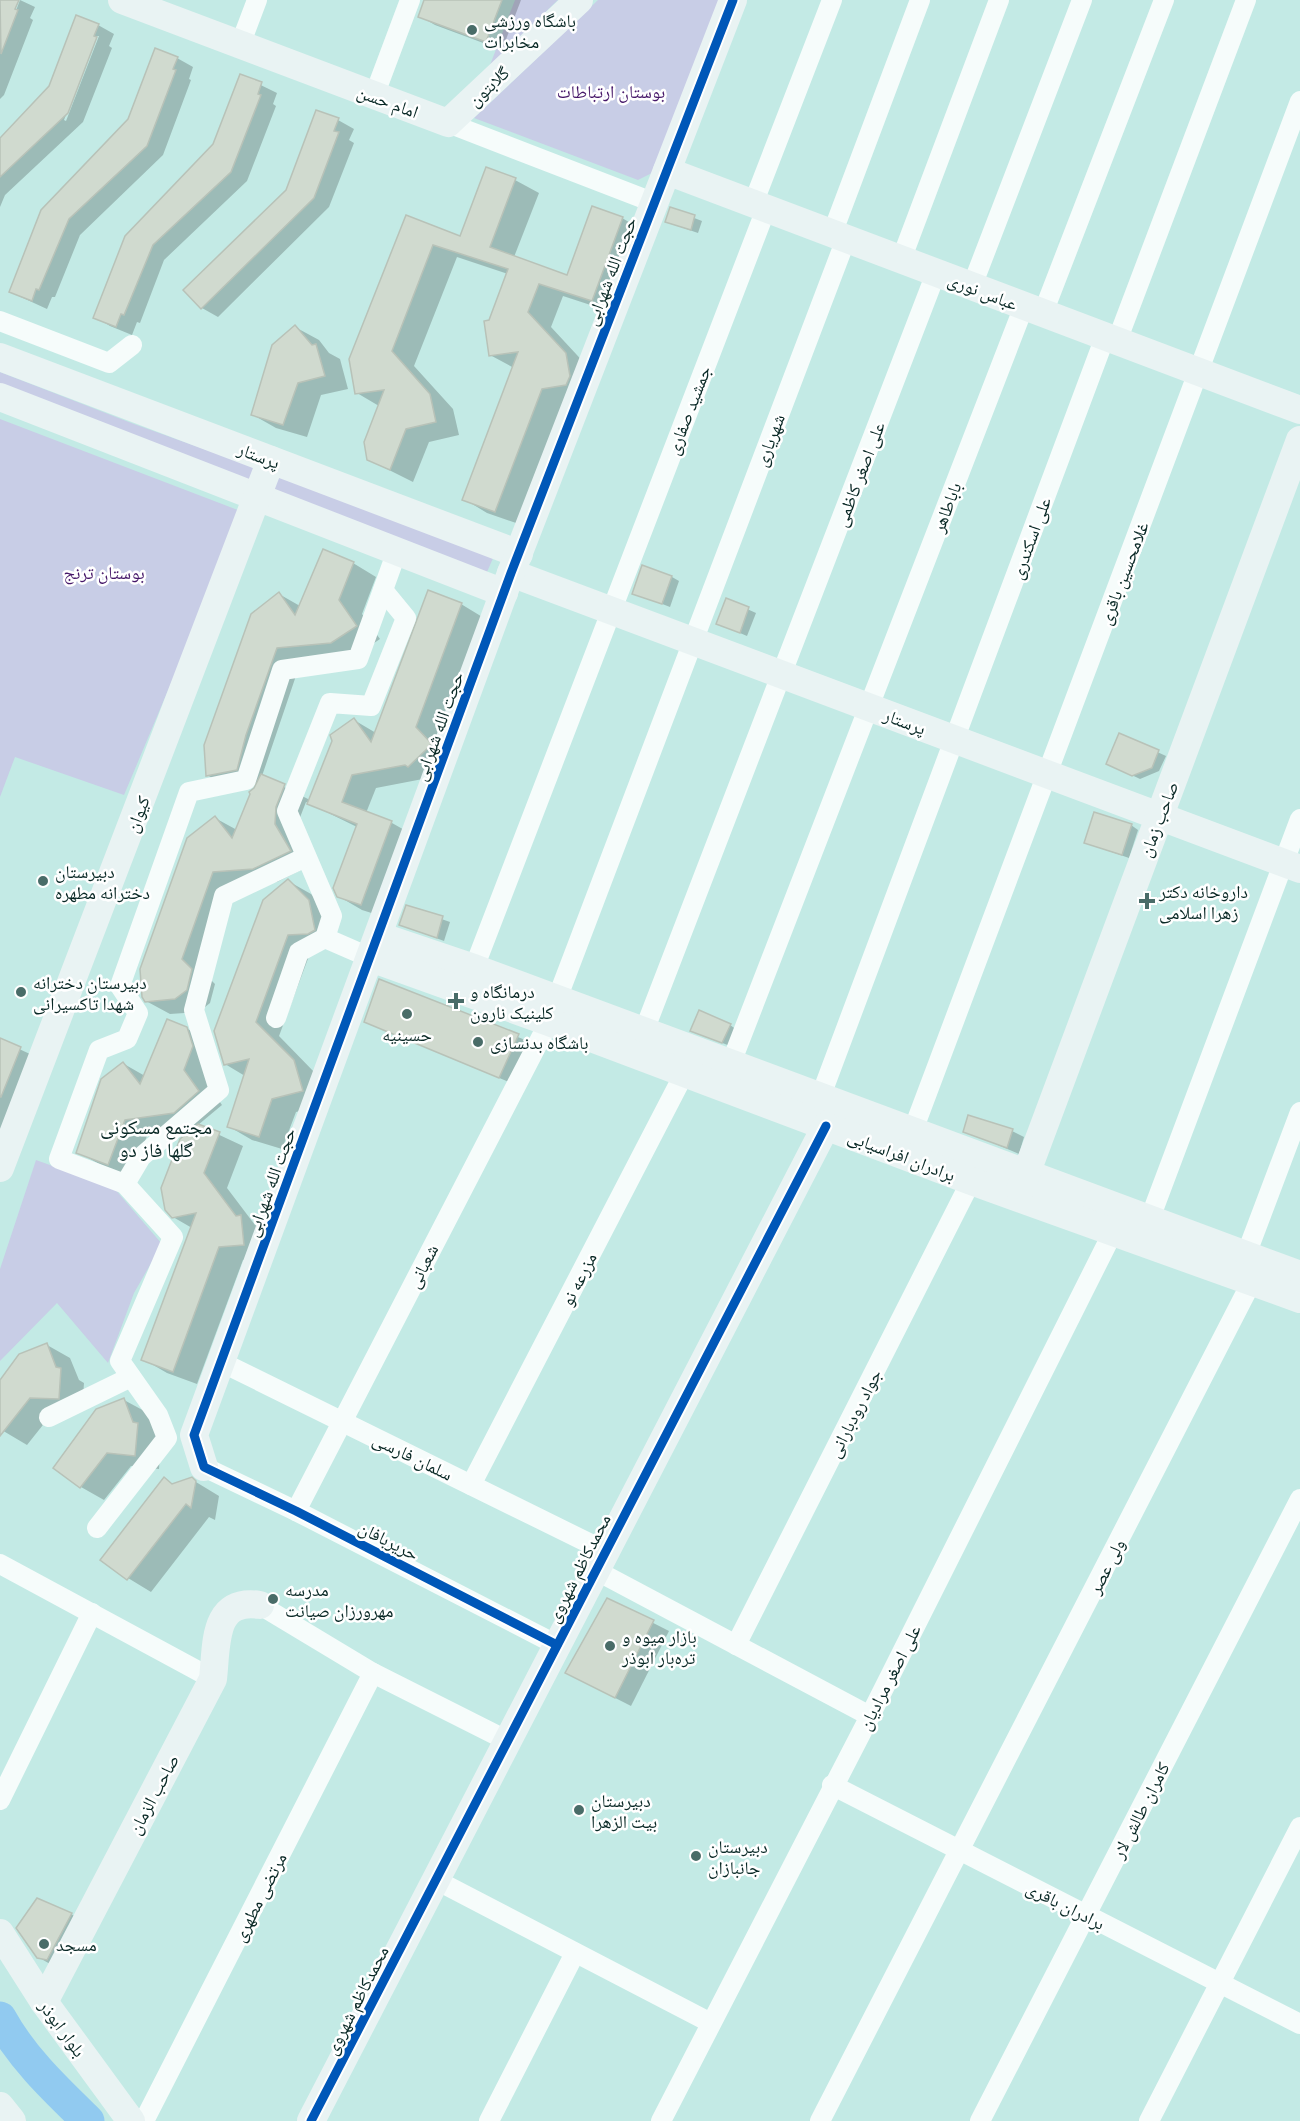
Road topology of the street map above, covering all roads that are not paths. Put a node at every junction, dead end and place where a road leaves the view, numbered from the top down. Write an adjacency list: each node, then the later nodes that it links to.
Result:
1 (122, 0): 12 (street, امام حسن)
2 (257, 0): 12 (street)
3 (410, 0): 13 (street)
4 (579, 0): 15 (street, گلابتون)
5 (733, 0): 16 (street, حجت الله شهرابی)
6 (832, 0): 18 (street, جمشید صفاری)
7 (920, 0): 19 (street, شهریاری)
8 (999, 0): 20 (street)
9 (1082, 0): 22 (street)
10 (1164, 0): 23 (street, باباطاهر)
11 (1246, 0): 25 (street, علی اسکندری)
12 (240, 45): 13 (street, امام حسن)
13 (374, 96): 15 (street, امام حسن)
14 (1300, 101): 28 (street, غلامحسین باقری)
15 (448, 123): 17 (street, امام حسن)
16 (667, 171): 17 (street, حجت الله شهرابی); 18 (street, عباس نوری)
17 (655, 202): 35 (street, حجت الله شهرابی)
18 (759, 206): 19 (street, عباس نوری); 37 (street, جمشید صفاری)
19 (839, 236): 20 (street, عباس نوری); 38 (street, شهریاری)
20 (901, 260): 21 (street, عباس نوری)
21 (936, 273): 22 (street, عباس نوری); 39 (street, علی اصغر کاظمی)
22 (972, 286): 23 (street, عباس نوری)
23 (1034, 310): 25 (street, عباس نوری); 40 (street, باباطاهر)
24 (0, 321): 26 (street)
25 (1111, 339): 28 (street, عباس نوری); 41 (street, علی اسکندری)
26 (132, 345)
27 (0, 357): 32 (street, پرستار)
28 (1198, 372): 30 (street, عباس نوری); 42 (street, غلامحسین باقری)
29 (0, 397): 33 (street, پرستار)
30 (1300, 410)
31 (1300, 440): 43 (street, صاحب زمان)
32 (272, 460): 33 (street, کیوان); 35 (street, پرستار)
33 (257, 497): 34 (street, پرستار); 59 (street, کیوان)
34 (397, 551): 35 (street, پرستار); 36 (street)
35 (511, 573): 37 (street, پرستار); 48 (street, حجت الله شهرابی)
36 (383, 590): 45 (street); 61 (street)
37 (610, 610): 38 (street, پرستار); 49 (street, جمشید صفاری)
38 (693, 642): 39 (street, پرستار); 50 (street, شهریاری)
39 (782, 675): 40 (street, پرستار); 52 (street, علی اصغر کاظمی)
40 (868, 707): 41 (street, پرستار); 53 (street, باباطاهر)
41 (955, 740): 42 (street, پرستار); 55 (street, علی اسکندری)
42 (1047, 774): 43 (street, پرستار); 58 (street, غلامحسین باقری)
43 (1160, 816): 46 (street, پرستار); 62 (street, صاحب زمان)
44 (1300, 819): 46 (street)
45 (306, 857): 47 (street); 61 (street)
46 (1292, 866): 63 (street)
47 (325, 938): 48 (street); 51 (street)
48 (375, 947): 49 (street, برادران افراسیابی); 50 (street, برادران افراسیابی); 68 (street, حجت الله شهرابی)
49 (474, 968): 50 (street, برادران افراسیابی)
50 (553, 1010): 52 (street, برادران افراسیابی); 54 (street, برادران افراسیابی); 71 (street, شعبانی)
51 (276, 1018)
52 (644, 1031): 53 (street, برادران افراسیابی)
53 (730, 1063): 55 (street, برادران افراسیابی)
54 (684, 1074): 57 (street, برادران افراسیابی); 73 (street, مزرعه نو)
55 (820, 1098): 58 (street, برادران افراسیابی)
56 (1300, 1112): 65 (street, ولی عصر)
57 (826, 1126): 60 (street, برادران افراسیابی); 77 (street, محمدکاظم شهروی)
58 (912, 1133): 62 (street, برادران افراسیابی)
59 (0, 1168)
60 (971, 1181): 62 (street, برادران افراسیابی); 82 (street, جواد رودبارانی)
61 (125, 1184): 69 (street)
62 (1021, 1185): 63 (street, برادران افراسیابی); 64 (street, برادران افراسیابی)
63 (1149, 1221): 65 (street, برادران افراسیابی)
64 (1113, 1232): 65 (street, برادران افراسیابی); 85 (street, علی اصغر مرادیان)
65 (1249, 1268): 66 (street, برادران افراسیابی); 67 (street, برادران افراسیابی); 90 (street, ولی عصر)
66 (1300, 1275)
67 (1300, 1299)
68 (221, 1362): 71 (street, سلمان فارسی); 72 (street, حجت الله شهرابی)
69 (131, 1377): 70 (street); 76 (street)
70 (49, 1417)
71 (342, 1421): 73 (street, سلمان فارسی); 75 (street, شعبانی)
72 (204, 1467): 75 (street, حریربافان)
73 (471, 1485): 77 (street, سلمان فارسی)
74 (1300, 1499): 92 (street, کامران طالش لار)
75 (296, 1511): 81 (street, حریربافان)
76 (97, 1528)
77 (601, 1561): 81 (street, محمدکاظم شهروی); 82 (street, سلمان فارسی)
78 (0, 1564): 80 (street)
79 (260, 1605): 83 (street); 84 (street, صاحب الزمان)
80 (92, 1613): 84 (street); 88 (street)
81 (557, 1645): 86 (street, محمدکاظم شهروی)
82 (736, 1645): 85 (street, سلمان فارسی)
83 (373, 1673): 86 (street); 100 (street, مرتضی مطهری)
84 (213, 1679): 96 (street, صاحب الزمان)
85 (870, 1716): 87 (street, علی اصغر مرادیان)
86 (508, 1741): 91 (street, محمدکاظم شهروی)
87 (832, 1785): 90 (street, برادران باقری); 97 (street, علی اصغر مرادیان)
88 (0, 1800)
89 (1300, 1827): 95 (street)
90 (959, 1850): 92 (street, برادران باقری); 104 (street, ولی عصر)
91 (436, 1880): 94 (street); 101 (street, محمدکاظم شهروی)
92 (1086, 1915): 95 (street, برادران باقری); 105 (street, کامران طالش لار)
93 (0, 1933): 96 (street, بلوار ابوذر)
94 (575, 1953): 97 (street); 102 (street)
95 (1220, 1983): 98 (street, برادران باقری); 106 (street)
96 (44, 2002): 99 (street, بلوار ابوذر)
97 (711, 2023): 103 (street, علی اصغر مرادیان)
98 (1300, 2024)
99 (132, 2121)
100 (144, 2121)
101 (311, 2121)
102 (489, 2121)
103 (661, 2121)
104 (820, 2121)
105 (980, 2121)
106 (1149, 2121)

